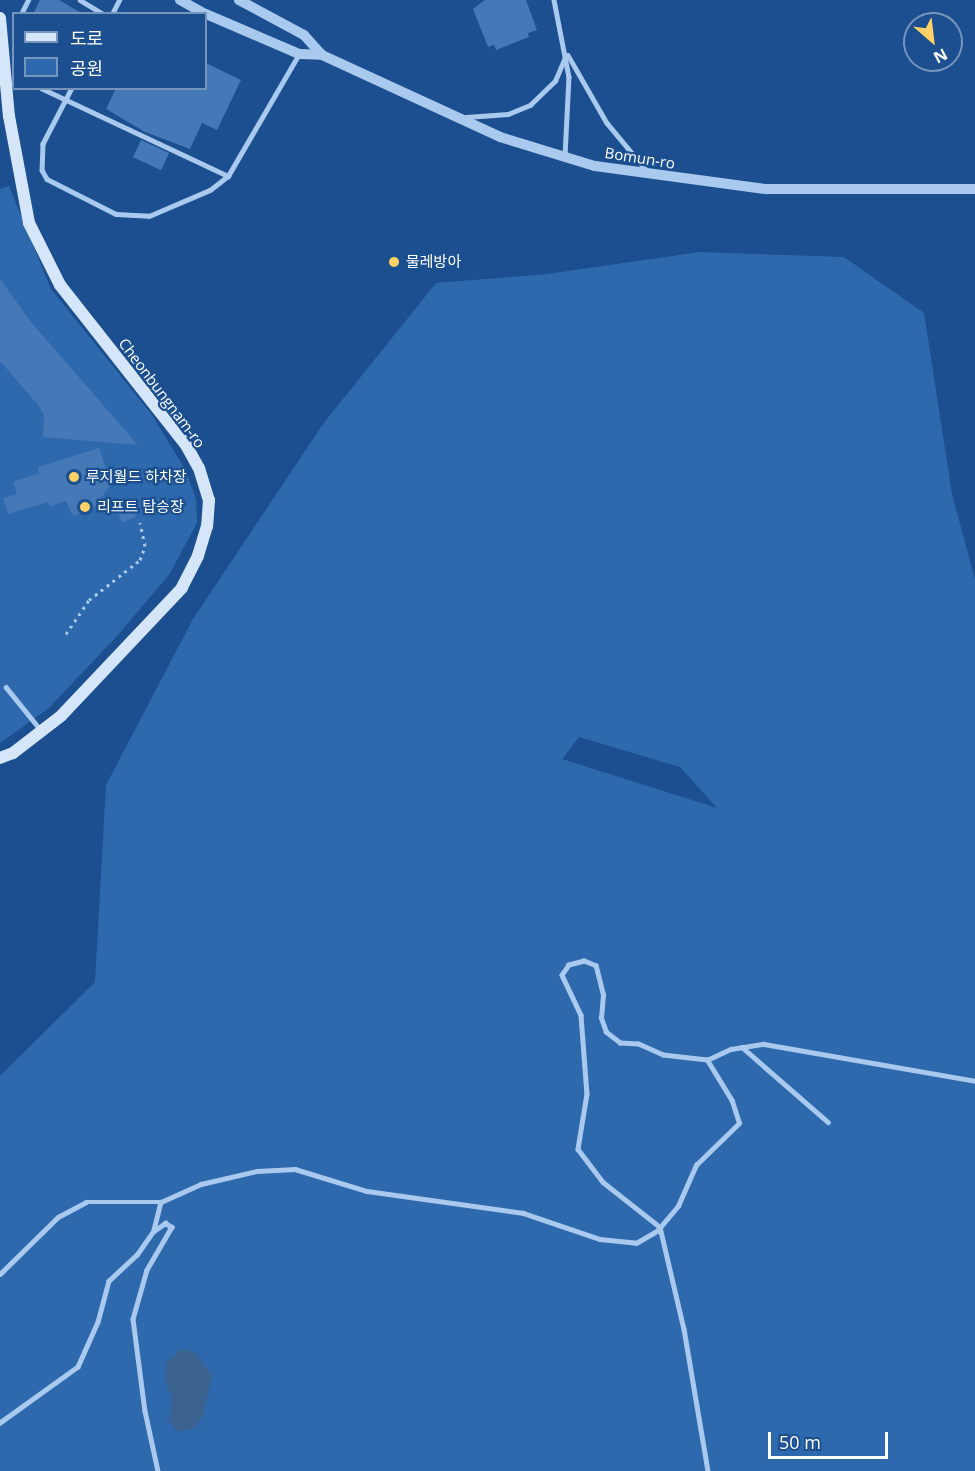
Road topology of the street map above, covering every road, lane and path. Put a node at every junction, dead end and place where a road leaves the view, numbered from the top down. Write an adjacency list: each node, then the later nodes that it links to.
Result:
1 (80, 0): 5 (lane)
2 (180, 0): 6 (street, Bomun-ro)
3 (239, 0): 11 (street, Bomun-ro)
4 (554, 0): 9 (lane)
5 (100, 12)
6 (201, 12)
7 (207, 15): 10 (street, Bomun-ro)
8 (0, 18): 12 (main road, Cheonbungnam-ro)
9 (567, 52): 16 (lane); 17 (lane); 18 (lane)
10 (299, 54): 11 (street, Bomun-ro); 19 (lane)
11 (322, 55): 16 (street, Bomun-ro)
12 (9, 72): 24 (main road, Cheonbungnam-ro)
13 (45, 90): 15 (lane)
14 (71, 90): 15 (lane)
15 (66, 101): 19 (lane); 19 (lane)
16 (458, 118): 17 (street, Bomun-ro)
17 (565, 157): 18 (street, Bomun-ro)
18 (650, 174): 20 (street, Bomun-ro)
19 (228, 176)
20 (975, 189)
21 (140, 523): 22 (path)
22 (66, 634)
23 (6, 687): 24 (lane)
24 (42, 731): 25 (main road, Cheonbungnam-ro)
25 (0, 758)
26 (742, 1047): 27 (lane); 28 (lane); 29 (lane)
27 (707, 1060): 31 (lane); 31 (lane)
28 (975, 1081)
29 (828, 1122)
30 (161, 1202): 31 (lane); 32 (lane); 33 (lane)
31 (660, 1227): 36 (lane)
32 (154, 1231): 34 (lane); 35 (lane)
33 (0, 1274)
34 (0, 1423)
35 (158, 1471)
36 (708, 1471)

